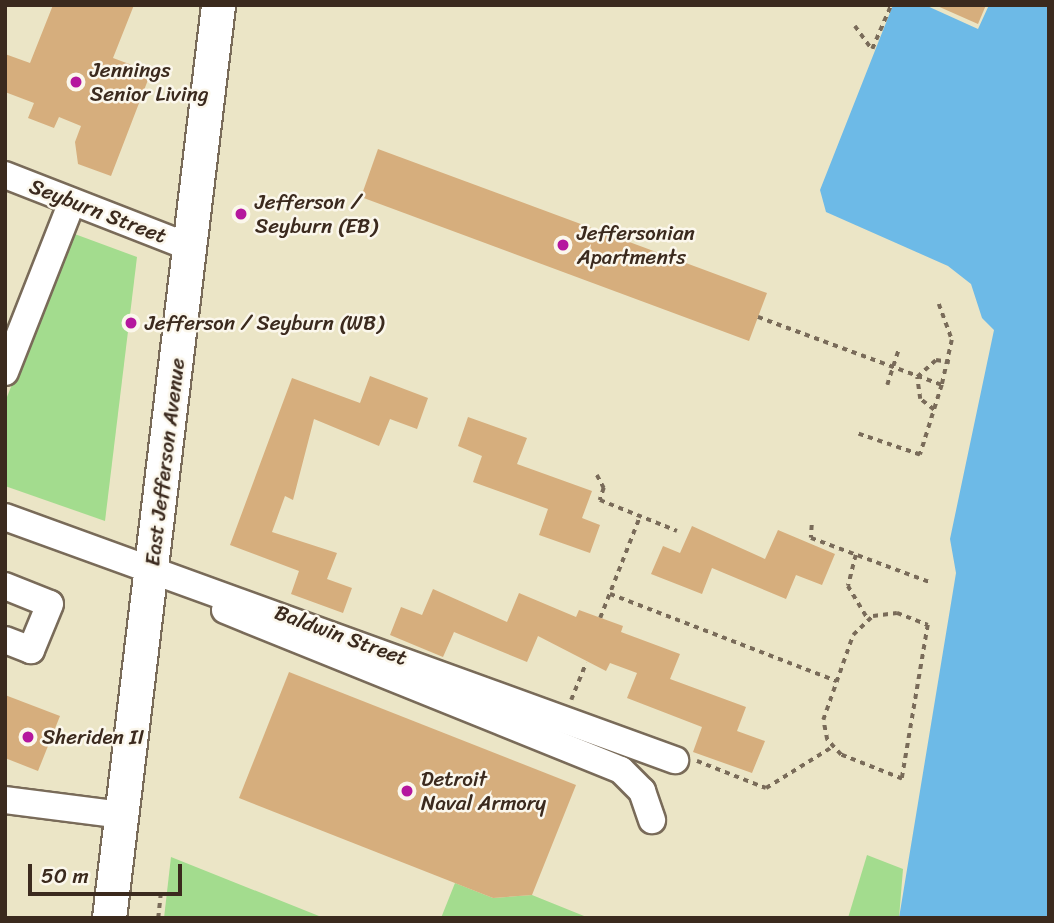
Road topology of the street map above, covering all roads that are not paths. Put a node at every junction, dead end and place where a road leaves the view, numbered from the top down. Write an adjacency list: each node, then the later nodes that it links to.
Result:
1 (218, 5): 4 (main road, East Jefferson Avenue)
2 (5, 175): 3 (street, Seyburn Street)
3 (72, 202): 4 (street, Seyburn Street); 5 (street)
4 (190, 247): 7 (main road, East Jefferson Avenue)
5 (5, 372)
6 (5, 517): 7 (street, Baldwin Street)
7 (152, 572): 10 (street, Baldwin Street); 12 (main road, East Jefferson Avenue); 13 (street)
8 (5, 586): 9 (street)
9 (5, 640)
10 (675, 760)
11 (5, 800): 12 (street)
12 (122, 815): 14 (main road, East Jefferson Avenue)
13 (652, 820)
14 (109, 918)

